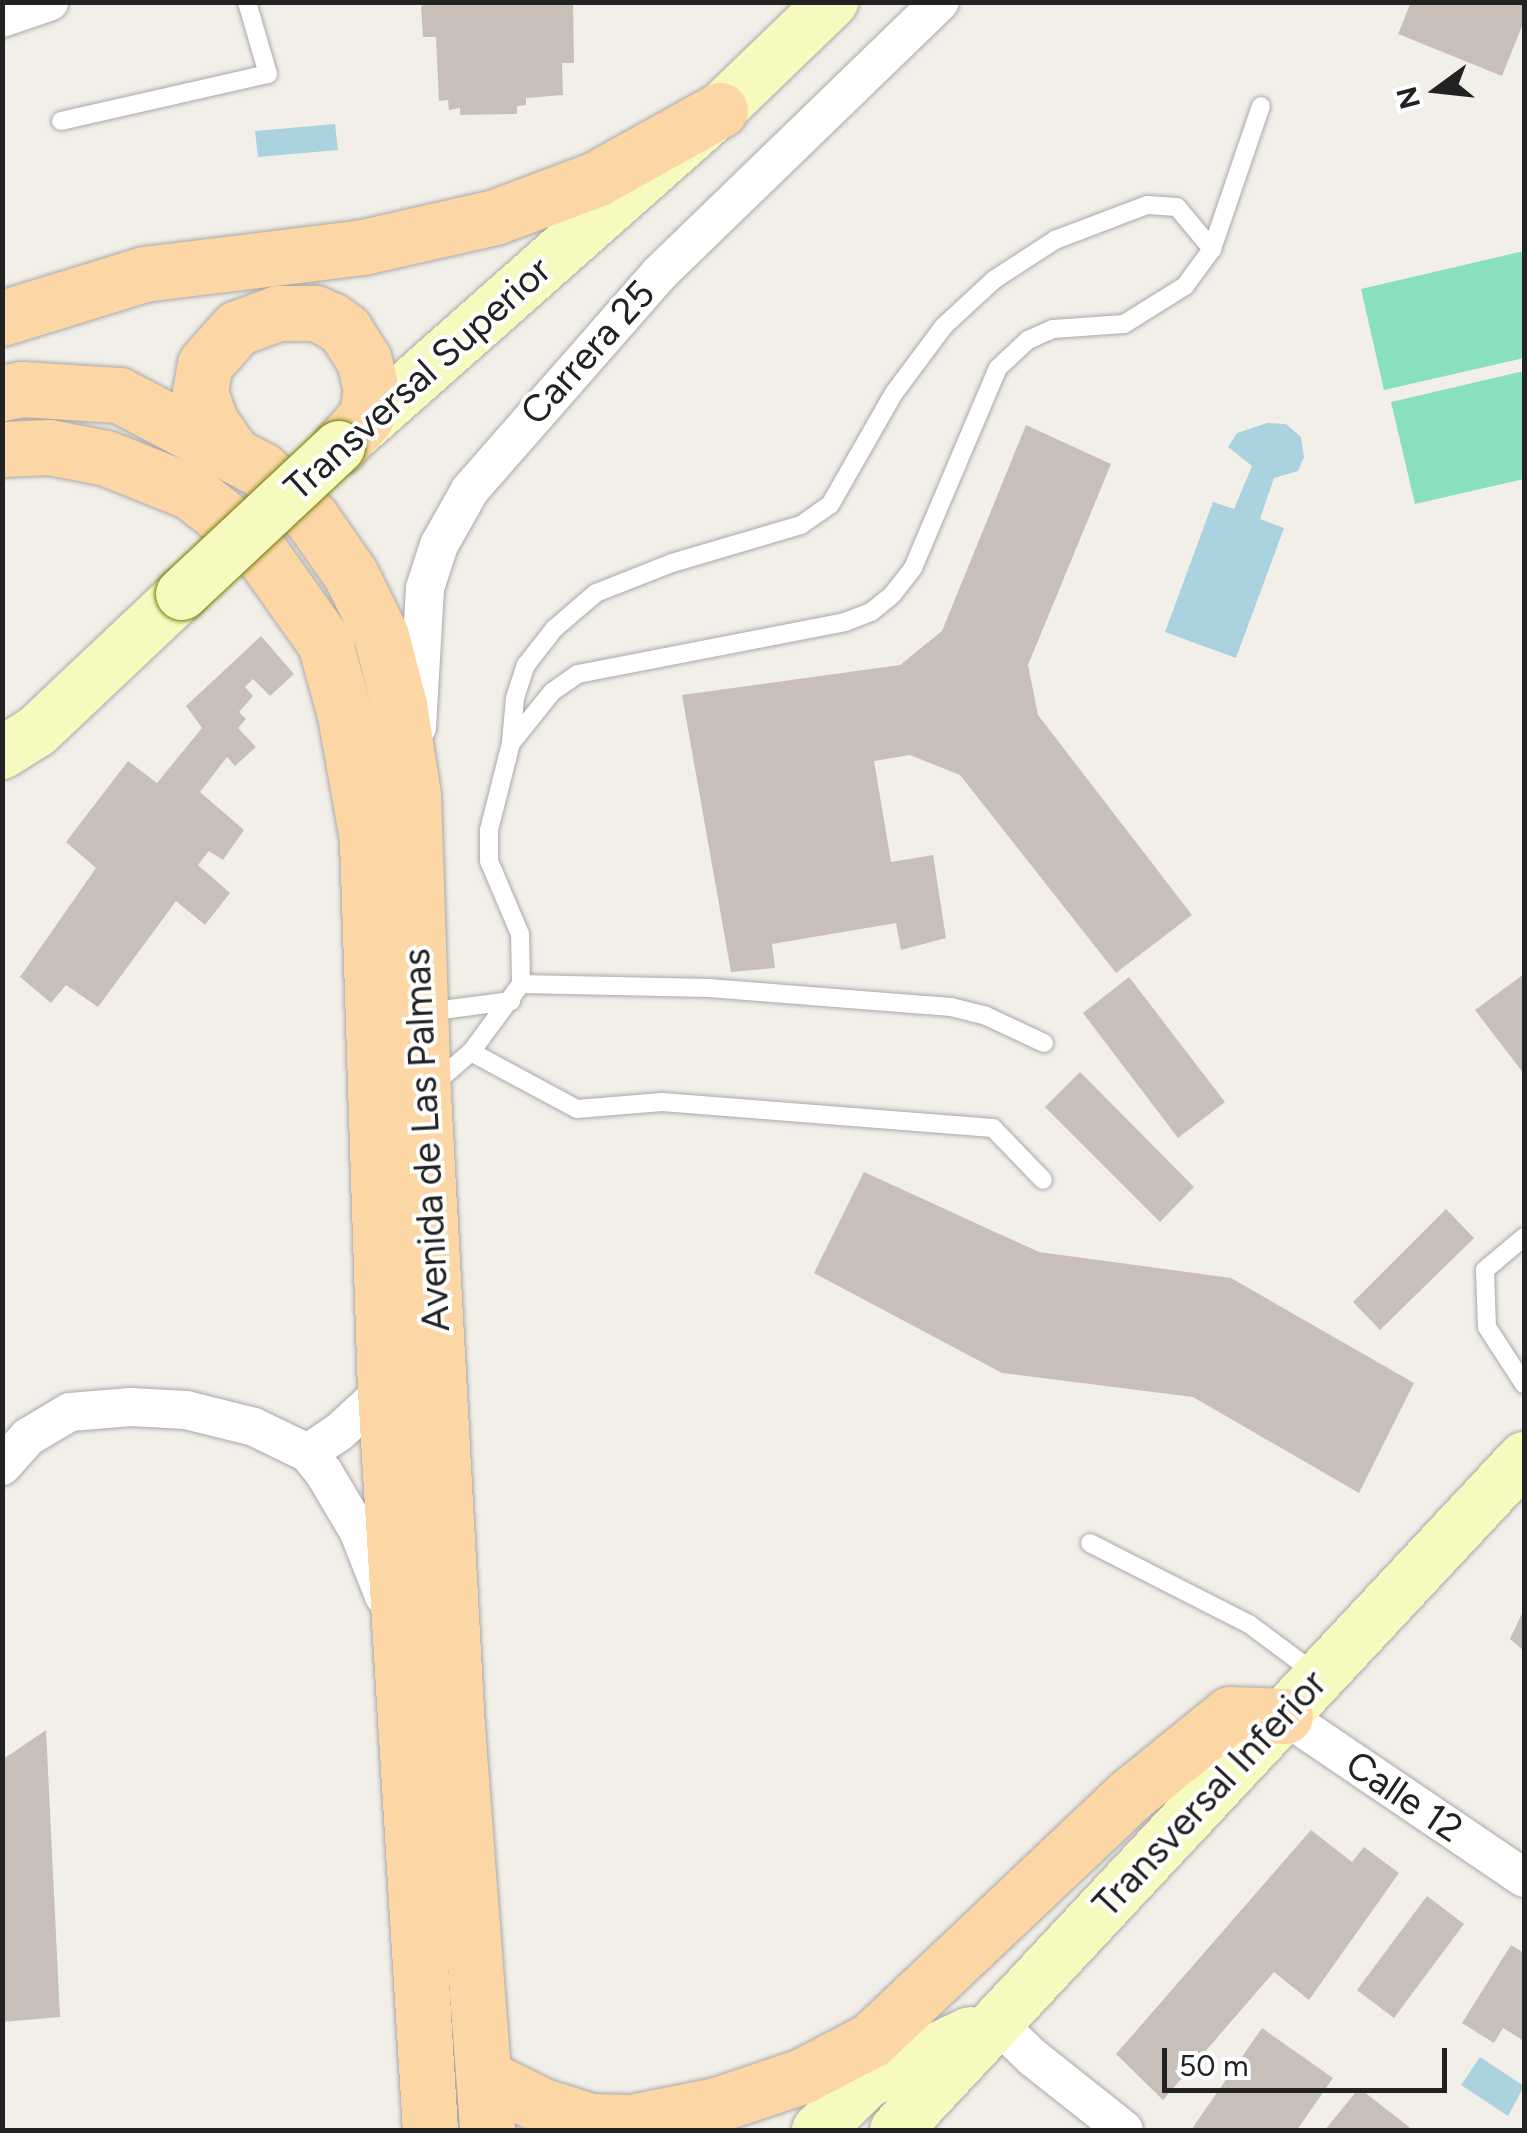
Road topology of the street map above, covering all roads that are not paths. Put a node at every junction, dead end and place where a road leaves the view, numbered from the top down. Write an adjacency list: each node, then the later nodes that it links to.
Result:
1 (49, 2): 5 (street)
2 (248, 2): 8 (lane)
3 (832, 2): 7 (main road, Transversal Superior)
4 (940, 2): 17 (street, Carrera 25)
5 (2, 18)
6 (1261, 106): 9 (lane)
7 (720, 110): 10 (main road); 12 (main road, Transversal Superior)
8 (61, 121)
9 (1212, 250): 15 (lane); 15 (lane)
10 (2, 318)
11 (2, 393): 14 (main road, Avenida de Las Palmas)
12 (339, 447): 14 (main road); 16 (main road, Transversal Superior, bridge)
13 (2, 449): 27 (main road, Avenida de Las Palmas)
14 (230, 450): 17 (main road, Avenida de Las Palmas)
15 (511, 743): 18 (lane)
16 (2, 753)
17 (414, 794): 20 (main road, Avenida de Las Palmas)
18 (521, 984): 19 (lane); 21 (lane)
19 (511, 1001): 20 (lane); 22 (lane)
20 (420, 1013): 23 (main road, Avenida de Las Palmas)
21 (1044, 1043)
22 (472, 1052): 23 (lane); 24 (lane)
23 (423, 1094): 36 (main road, Avenida de Las Palmas)
24 (1043, 1180)
25 (1524, 1237): 26 (lane)
26 (1524, 1384)
27 (385, 1390): 28 (street); 32 (main road, Avenida de Las Palmas)
28 (308, 1453): 30 (street); 32 (street)
29 (1524, 1458): 33 (main road, Transversal Inferior)
30 (2, 1466)
31 (1090, 1544): 33 (lane)
32 (401, 1688): 37 (main road, Avenida de Las Palmas)
33 (1302, 1697): 34 (street, Calle 12); 35 (main road, Transversal Inferior); 36 (main road)
34 (1524, 1878)
35 (995, 2021): 38 (main road); 39 (main road, Transversal Inferior); 40 (street)
36 (485, 2104)
37 (430, 2130)
38 (818, 2130)
39 (896, 2130)
40 (1124, 2130)

